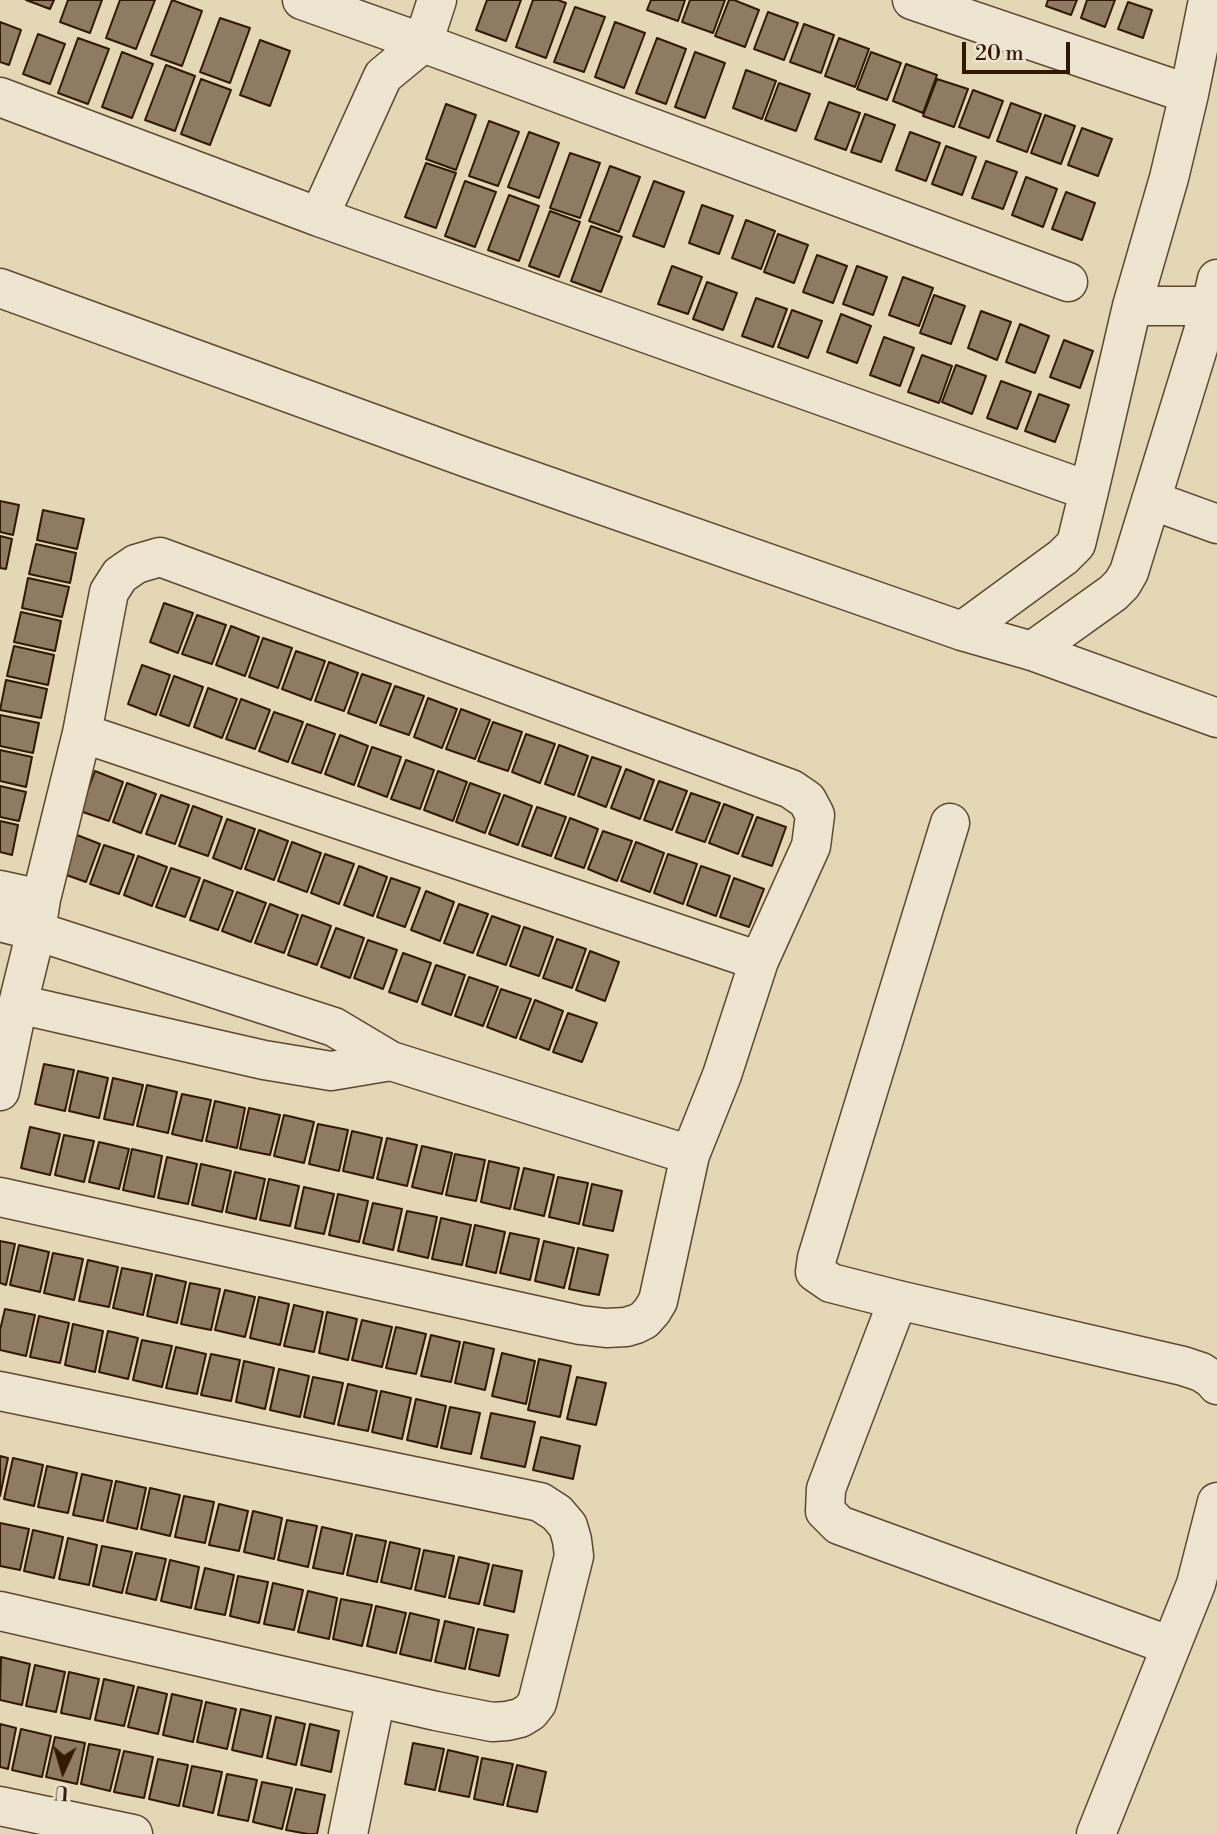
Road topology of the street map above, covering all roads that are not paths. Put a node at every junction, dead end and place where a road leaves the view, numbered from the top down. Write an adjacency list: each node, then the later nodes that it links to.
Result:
1 (302, 0): 5 (street)
2 (437, 0): 6 (street)
3 (912, 0): 8 (street)
4 (1208, 0): 8 (street)
5 (376, 12): 6 (street); 7 (street)
6 (423, 43): 7 (street); 11 (street)
7 (383, 76): 10 (street)
8 (1189, 94): 14 (street)
9 (0, 97): 10 (street)
10 (319, 217): 15 (street)
11 (1068, 282)
12 (0, 288): 18 (street)
13 (1215, 298): 14 (street); 16 (street)
14 (1132, 306): 15 (street)
15 (1089, 491): 18 (street)
16 (1150, 500): 17 (street); 19 (street)
17 (1217, 524)
18 (962, 631): 19 (street)
19 (1032, 651): 20 (street)
20 (1217, 718)
21 (82, 733): 24 (street); 25 (street); 25 (street)
22 (950, 823): 31 (street)
23 (0, 890): 24 (street)
24 (26, 917): 26 (street); 27 (street)
25 (759, 961): 29 (street)
26 (18, 1004): 27 (street); 28 (street)
27 (391, 1061): 29 (street)
28 (0, 1091)
29 (690, 1155): 30 (street)
30 (0, 1197)
31 (898, 1300): 32 (street); 36 (street)
32 (1217, 1384)
33 (0, 1391): 37 (street)
34 (1217, 1502): 36 (street)
35 (0, 1611): 37 (street)
36 (1171, 1646): 41 (street)
37 (376, 1697): 40 (street)
38 (0, 1806): 39 (street)
39 (133, 1834)
40 (348, 1834)
41 (1096, 1834)

